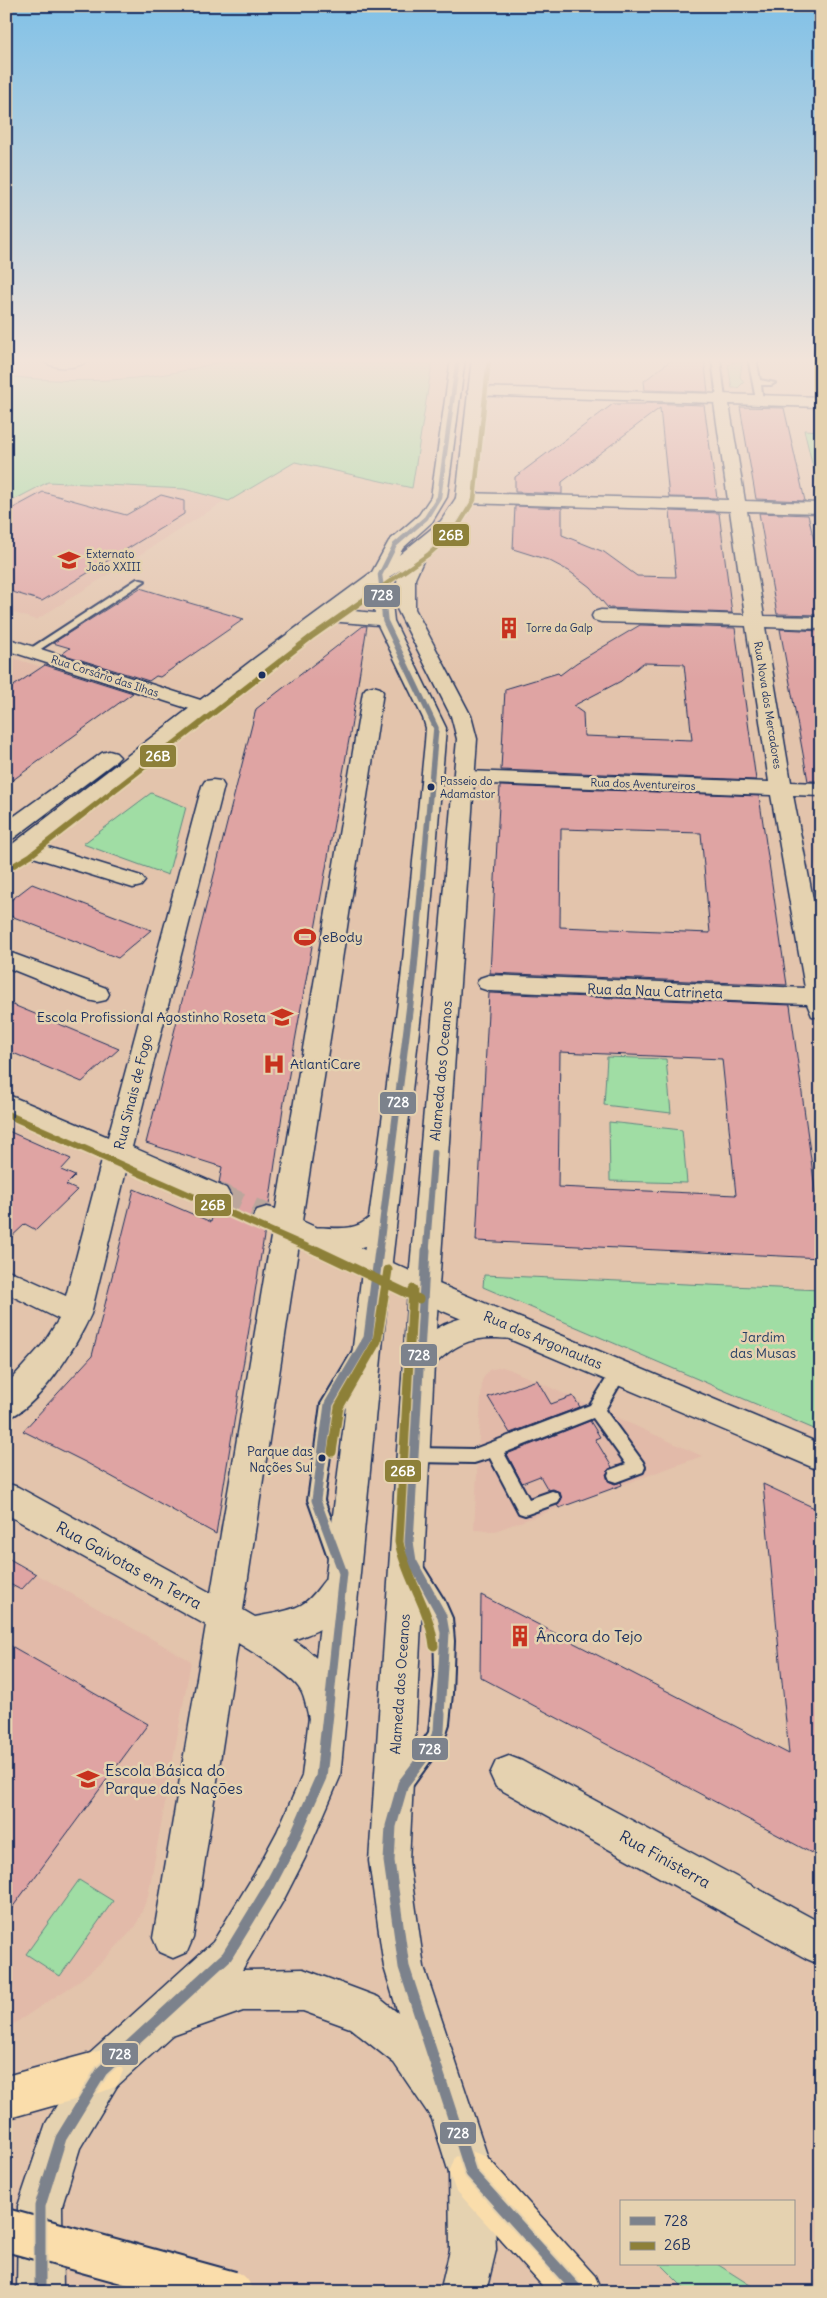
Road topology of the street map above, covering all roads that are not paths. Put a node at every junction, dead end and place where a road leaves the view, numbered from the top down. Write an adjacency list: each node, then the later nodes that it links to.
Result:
1 (443, 465): 7 (street)
2 (467, 465): 4 (street, Alameda dos Oceanos)
3 (731, 465): 5 (street, Rua Nova dos Mercadores)
4 (464, 498): 5 (street); 8 (street, Alameda dos Oceanos)
5 (737, 507): 6 (street); 13 (street, Rua Nova dos Mercadores)
6 (821, 508)
7 (395, 545): 9 (street); 10 (street)
8 (418, 552): 10 (street, Alameda dos Oceanos); 11 (street, Alameda dos Oceanos)
9 (356, 575): 10 (street); 21 (street)
10 (380, 575): 11 (street); 14 (street, Alameda dos Oceanos); 16 (street)
11 (406, 580): 22 (street, Alameda dos Oceanos)
12 (140, 581): 19 (lane)
13 (754, 612): 15 (street); 17 (street); 24 (street, Rua Nova dos Mercadores)
14 (324, 615): 16 (street); 21 (street, Alameda dos Oceanos)
15 (600, 616)
16 (384, 621): 36 (street)
17 (821, 623)
18 (6, 644): 19 (street, Rua Corsário das Ilhas)
19 (30, 652): 21 (street, Rua Corsário das Ilhas)
20 (374, 692): 37 (street)
21 (194, 704): 26 (street); 27 (street)
22 (465, 777): 24 (street, Rua dos Aventureiros); 40 (street, Alameda dos Oceanos)
23 (213, 786): 34 (street, Rua Sinais de Fogo)
24 (781, 788): 25 (street, Rua dos Aventureiros); 32 (street, Rua Nova dos Mercadores)
25 (821, 790)
26 (6, 833)
27 (16, 853): 28 (street)
28 (133, 882)
29 (6, 958): 31 (street)
30 (489, 983): 32 (street, Rua da Nau Catrineta)
31 (97, 994)
32 (820, 1001)
33 (6, 1103): 34 (street)
34 (117, 1153): 35 (street); 41 (street, Rua Sinais de Fogo)
35 (216, 1195)
36 (384, 1220): 37 (street); 38 (street)
37 (288, 1227): 38 (street, Rua dos Argonautas); 54 (street)
38 (378, 1269): 40 (street, Rua dos Argonautas); 53 (street)
39 (6, 1280): 41 (street)
40 (423, 1290): 42 (street, Rua dos Argonautas); 43 (street, Alameda dos Oceanos)
41 (76, 1314): 45 (street, Rua Sinais de Fogo)
42 (514, 1328): 43 (street); 44 (street, Rua dos Argonautas)
43 (419, 1362): 48 (street, Alameda dos Oceanos)
44 (619, 1372): 46 (lane); 49 (street, Rua dos Argonautas)
45 (6, 1406)
46 (596, 1410): 47 (lane); 50 (lane)
47 (494, 1450): 48 (lane); 52 (lane)
48 (414, 1455): 62 (street, Alameda dos Oceanos)
49 (821, 1458)
50 (616, 1475)
51 (6, 1497): 54 (street, Rua Gaivotas em Terra)
52 (552, 1498)
53 (342, 1579): 54 (street); 55 (street)
54 (238, 1625): 55 (street, Rua Gaivotas em Terra); 57 (street)
55 (326, 1726): 59 (street)
56 (509, 1774): 58 (street, Rua Finisterra)
57 (173, 1938)
58 (821, 1945)
59 (159, 2020): 60 (street); 62 (street)
60 (102, 2071): 61 (main road); 65 (street)
61 (6, 2098)
62 (450, 2108): 63 (street, Alameda dos Oceanos)
63 (471, 2173): 67 (street, Alameda dos Oceanos); 68 (main road)
64 (6, 2230): 66 (main road, bridge)
65 (40, 2292)
66 (231, 2292)
67 (463, 2292)
68 (579, 2292)

